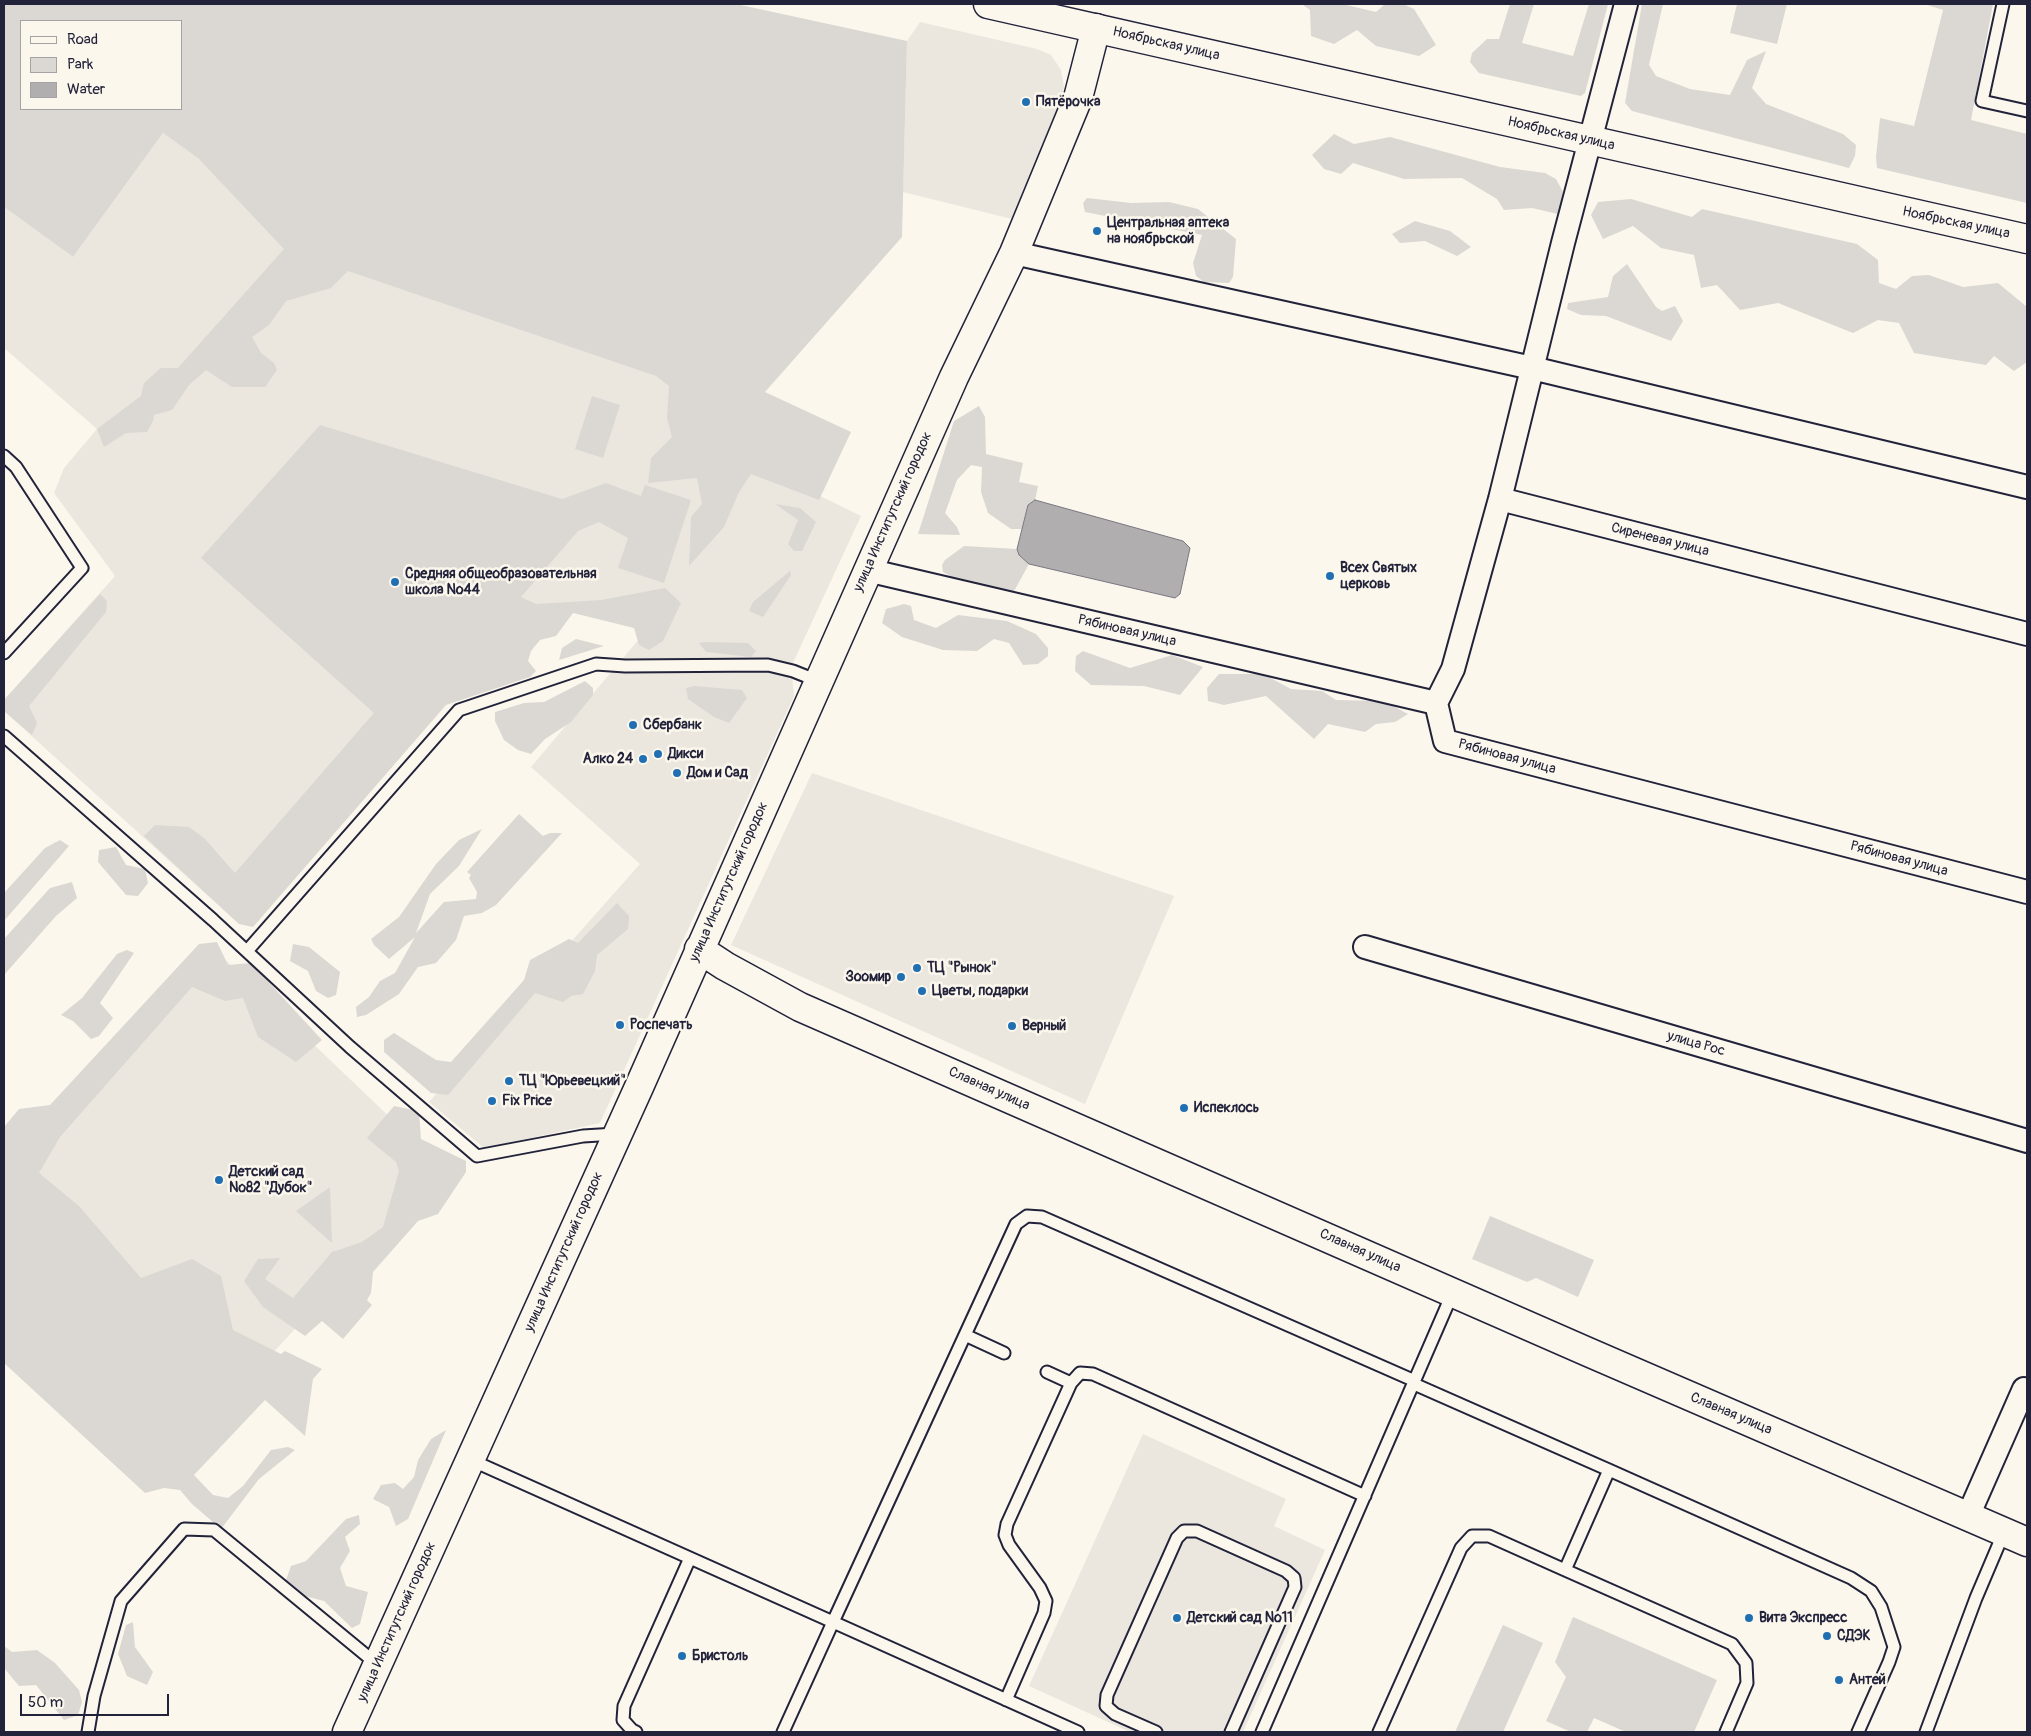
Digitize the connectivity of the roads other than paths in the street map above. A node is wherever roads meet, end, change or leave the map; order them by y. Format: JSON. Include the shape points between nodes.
{"nodes":[{"id":1,"x":988,"y":4,"type":"edge"},
{"id":2,"x":1626,"y":4,"type":"edge"},
{"id":3,"x":2002,"y":4,"type":"edge"},
{"id":4,"x":1034,"y":9,"type":"edge"},
{"id":5,"x":1096,"y":28,"type":"junction"},
{"id":6,"x":2027,"y":111,"type":"edge"},
{"id":7,"x":1591,"y":141,"type":"junction"},
{"id":8,"x":2027,"y":239,"type":"edge"},
{"id":9,"x":1014,"y":253,"type":"junction"},
{"id":10,"x":1532,"y":368,"type":"junction"},
{"id":11,"x":4,"y":456,"type":"edge"},
{"id":12,"x":2027,"y":487,"type":"edge"},
{"id":13,"x":1500,"y":499,"type":"junction"},
{"id":14,"x":867,"y":570,"type":"junction"},
{"id":15,"x":2027,"y":634,"type":"edge"},
{"id":16,"x":4,"y":653,"type":"edge"},
{"id":17,"x":818,"y":681,"type":"junction"},
{"id":18,"x":1436,"y":703,"type":"junction"},
{"id":19,"x":4,"y":736,"type":"edge"},
{"id":20,"x":2027,"y":892,"type":"edge"},
{"id":21,"x":1364,"y":947,"type":"dead end"},
{"id":22,"x":699,"y":949,"type":"junction"},
{"id":23,"x":247,"y":951,"type":"junction"},
{"id":24,"x":618,"y":1134,"type":"junction"},
{"id":25,"x":2027,"y":1142,"type":"edge"},
{"id":26,"x":1453,"y":1292,"type":"junction"},
{"id":27,"x":965,"y":1335,"type":"junction"},
{"id":28,"x":1004,"y":1352,"type":"dead end"},
{"id":29,"x":1047,"y":1372,"type":"dead end"},
{"id":30,"x":1071,"y":1382,"type":"junction"},
{"id":31,"x":1414,"y":1382,"type":"junction"},
{"id":32,"x":2027,"y":1390,"type":"edge"},
{"id":33,"x":470,"y":1460,"type":"junction"},
{"id":34,"x":1609,"y":1470,"type":"junction"},
{"id":35,"x":1365,"y":1496,"type":"junction"},
{"id":36,"x":1968,"y":1516,"type":"junction"},
{"id":37,"x":2016,"y":1537,"type":"edge"},
{"id":38,"x":690,"y":1558,"type":"junction"},
{"id":39,"x":1565,"y":1570,"type":"junction"},
{"id":40,"x":833,"y":1622,"type":"junction"},
{"id":41,"x":378,"y":1665,"type":"junction"},
{"id":42,"x":1006,"y":1700,"type":"junction"},
{"id":43,"x":88,"y":1732,"type":"edge"},
{"id":44,"x":347,"y":1732,"type":"edge"},
{"id":45,"x":636,"y":1732,"type":"edge"},
{"id":46,"x":783,"y":1732,"type":"edge"},
{"id":47,"x":1078,"y":1732,"type":"edge"},
{"id":48,"x":1156,"y":1732,"type":"edge"},
{"id":49,"x":1231,"y":1732,"type":"edge"},
{"id":50,"x":1262,"y":1732,"type":"edge"},
{"id":51,"x":1379,"y":1732,"type":"edge"},
{"id":52,"x":1726,"y":1732,"type":"edge"},
{"id":53,"x":1858,"y":1732,"type":"edge"},
{"id":54,"x":1926,"y":1732,"type":"edge"}],
"edges":[{"from":1,"to":4,"type":"main road","name":"Ноябрьская улица"},
{"from":2,"to":7,"type":"street"},
{"from":3,"to":6,"type":"lane","via":[[1982,101]]},
{"from":4,"to":5,"type":"main road","name":"Ноябрьская улица"},
{"from":5,"to":7,"type":"main road","name":"Ноябрьская улица"},
{"from":5,"to":9,"type":"main road","name":"улица Институтский городок","via":[[1078,98]]},
{"from":7,"to":8,"type":"main road","name":"Ноябрьская улица"},
{"from":7,"to":10,"type":"street"},
{"from":9,"to":10,"type":"street"},
{"from":9,"to":14,"type":"main road","name":"улица Институтский городок"},
{"from":10,"to":12,"type":"street"},
{"from":10,"to":13,"type":"street"},
{"from":11,"to":16,"type":"lane","via":[[16,467],[82,568]]},
{"from":13,"to":15,"type":"street","name":"Сиреневая улица"},
{"from":13,"to":18,"type":"street","via":[[1452,669]]},
{"from":14,"to":17,"type":"main road","name":"улица Институтский городок"},
{"from":14,"to":18,"type":"street","name":"Рябиновая улица"},
{"from":17,"to":22,"type":"main road","name":"улица Институтский городок"},
{"from":17,"to":23,"type":"lane","via":[[768,665],[596,664],[459,710]]},
{"from":18,"to":20,"type":"street","name":"Рябиновая улица","via":[[1445,741]]},
{"from":19,"to":23,"type":"lane"},
{"from":21,"to":25,"type":"street","name":"улица Рос"},
{"from":22,"to":24,"type":"main road","name":"улица Институтский городок"},
{"from":22,"to":26,"type":"main road","name":"Славная улица","via":[[800,1007]]},
{"from":23,"to":24,"type":"lane","via":[[350,1047],[477,1156],[583,1136]]},
{"from":24,"to":33,"type":"main road","name":"улица Институтский городок"},
{"from":26,"to":31,"type":"lane"},
{"from":26,"to":36,"type":"main road","name":"Славная улица"},
{"from":27,"to":28,"type":"lane"},
{"from":27,"to":31,"type":"lane","via":[[1016,1224],[1027,1216],[1042,1217]]},
{"from":27,"to":40,"type":"lane"},
{"from":29,"to":30,"type":"lane"},
{"from":30,"to":35,"type":"lane","via":[[1080,1373],[1094,1374]]},
{"from":30,"to":42,"type":"lane","via":[[1007,1524],[1005,1535],[1009,1545],[1046,1601],[1044,1613]]},
{"from":31,"to":34,"type":"lane"},
{"from":31,"to":35,"type":"lane"},
{"from":32,"to":36,"type":"street","via":[[2024,1389]]},
{"from":33,"to":38,"type":"lane"},
{"from":33,"to":41,"type":"main road","name":"улица Институтский городок"},
{"from":34,"to":39,"type":"lane"},
{"from":34,"to":53,"type":"lane","via":[[1851,1578],[1871,1591],[1881,1608],[1894,1648]]},
{"from":35,"to":50,"type":"lane"},
{"from":36,"to":37,"type":"main road","name":"Славная улица"},
{"from":37,"to":54,"type":"lane","via":[[1976,1598]]},
{"from":38,"to":40,"type":"lane"},
{"from":38,"to":45,"type":"lane","via":[[624,1706],[623,1720]]},
{"from":39,"to":51,"type":"lane","via":[[1488,1536],[1472,1536],[1461,1548]]},
{"from":39,"to":52,"type":"lane","via":[[1732,1644],[1746,1663],[1747,1683]]},
{"from":40,"to":42,"type":"lane"},
{"from":40,"to":46,"type":"lane"},
{"from":41,"to":43,"type":"lane","via":[[214,1530],[184,1529],[121,1601],[94,1696]]},
{"from":41,"to":44,"type":"main road","name":"улица Институтский городок"},
{"from":42,"to":47,"type":"lane"},
{"from":48,"to":49,"type":"lane","via":[[1115,1714],[1106,1706],[1107,1695],[1177,1538],[1184,1531],[1197,1531],[1286,1571],[1294,1578],[1295,1587]]}]}
